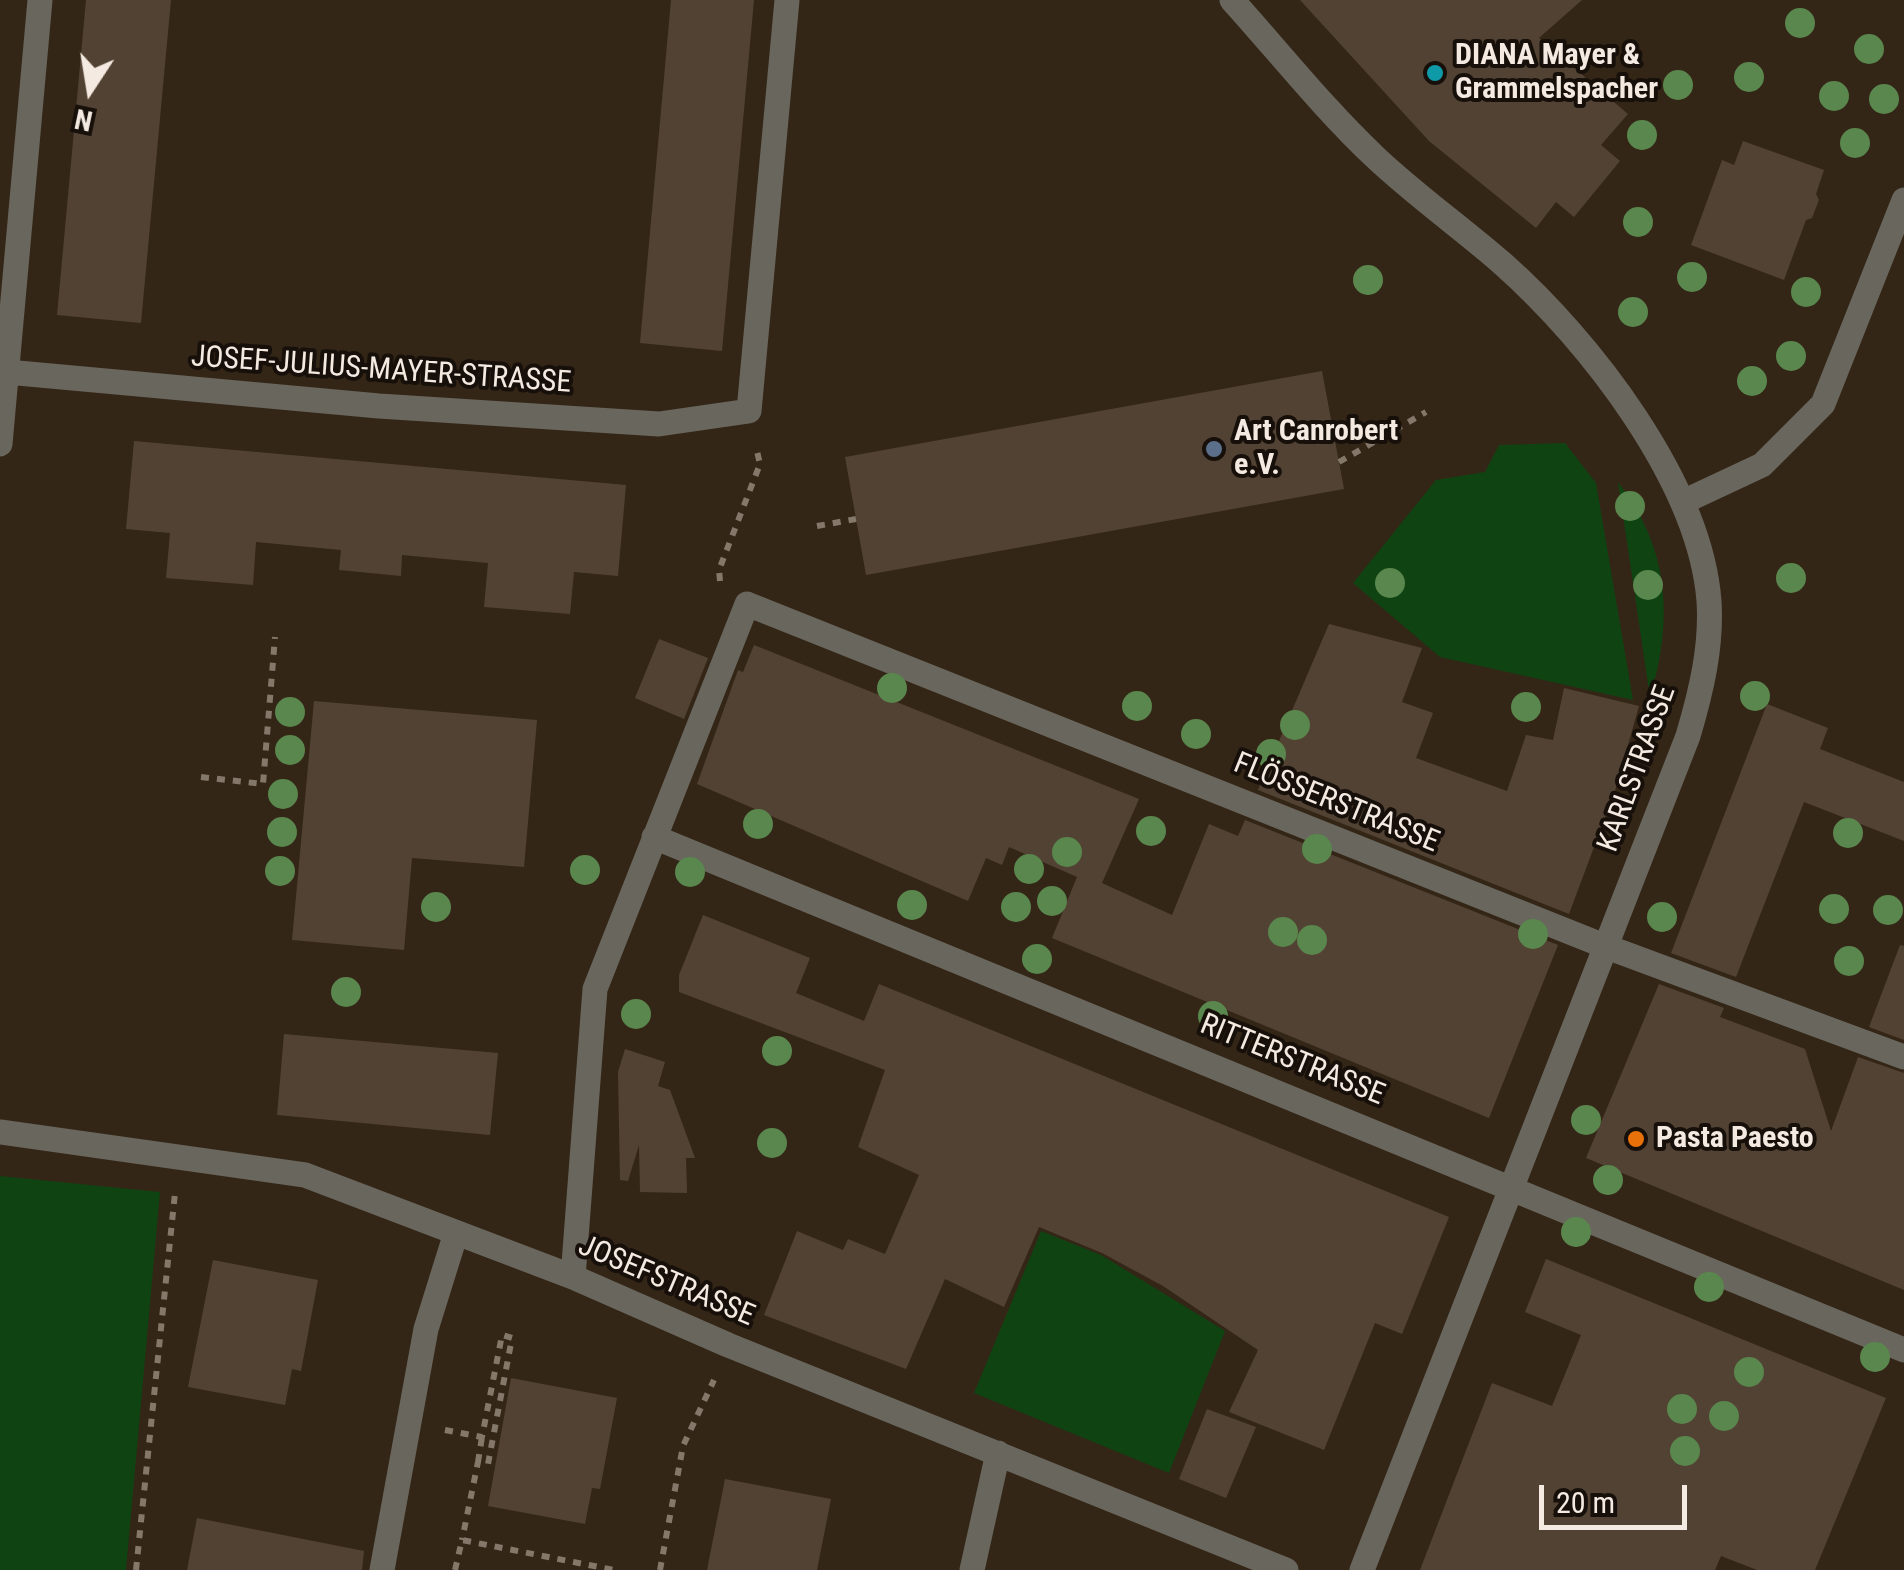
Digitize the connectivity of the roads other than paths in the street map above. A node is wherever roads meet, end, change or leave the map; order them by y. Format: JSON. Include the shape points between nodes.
{"nodes":[{"id":1,"x":40,"y":0,"type":"edge"},
{"id":2,"x":787,"y":0,"type":"edge"},
{"id":3,"x":1232,"y":0,"type":"edge"},
{"id":4,"x":1904,"y":200,"type":"edge"},
{"id":5,"x":7,"y":372,"type":"junction"},
{"id":6,"x":0,"y":444,"type":"edge"},
{"id":7,"x":1683,"y":502,"type":"junction"},
{"id":8,"x":654,"y":837,"type":"junction"},
{"id":9,"x":1606,"y":947,"type":"junction"},
{"id":10,"x":1904,"y":1057,"type":"edge"},
{"id":11,"x":0,"y":1132,"type":"edge"},
{"id":12,"x":1512,"y":1186,"type":"junction"},
{"id":13,"x":456,"y":1233,"type":"junction"},
{"id":14,"x":573,"y":1277,"type":"junction"},
{"id":15,"x":1904,"y":1350,"type":"edge"},
{"id":16,"x":998,"y":1454,"type":"junction"},
{"id":17,"x":382,"y":1570,"type":"edge"},
{"id":18,"x":972,"y":1570,"type":"edge"},
{"id":19,"x":1286,"y":1570,"type":"edge"},
{"id":20,"x":1362,"y":1570,"type":"edge"}],
"edges":[{"from":1,"to":5,"type":"street"},
{"from":2,"to":5,"type":"street","name":"JOSEF-JULIUS-MAYER-STRASSE","via":[[749,411],[659,424]]},
{"from":3,"to":7,"type":"street","name":"KARLSTRASSE","via":[[1374,157],[1554,314],[1643,434]]},
{"from":4,"to":7,"type":"street","via":[[1823,404],[1762,465]]},
{"from":5,"to":6,"type":"street"},
{"from":7,"to":9,"type":"street","name":"KARLSTRASSE","via":[[1709,600],[1702,690]]},
{"from":8,"to":9,"type":"street","name":"FLÖSSERSTRASSE","via":[[747,604]]},
{"from":8,"to":12,"type":"street","name":"RITTERSTRASSE"},
{"from":8,"to":14,"type":"street","via":[[594,989]]},
{"from":9,"to":10,"type":"street","name":"FLÖSSERSTRASSE"},
{"from":9,"to":12,"type":"street","name":"KARLSTRASSE"},
{"from":11,"to":13,"type":"street","name":"JOSEFSTRASSE","via":[[305,1176]]},
{"from":12,"to":15,"type":"street","name":"RITTERSTRASSE"},
{"from":12,"to":20,"type":"street","name":"KARLSTRASSE"},
{"from":13,"to":14,"type":"street","name":"JOSEFSTRASSE"},
{"from":13,"to":17,"type":"street","via":[[426,1329]]},
{"from":14,"to":16,"type":"street","name":"JOSEFSTRASSE"},
{"from":16,"to":18,"type":"street"},
{"from":16,"to":19,"type":"street","name":"JOSEFSTRASSE"}]}
